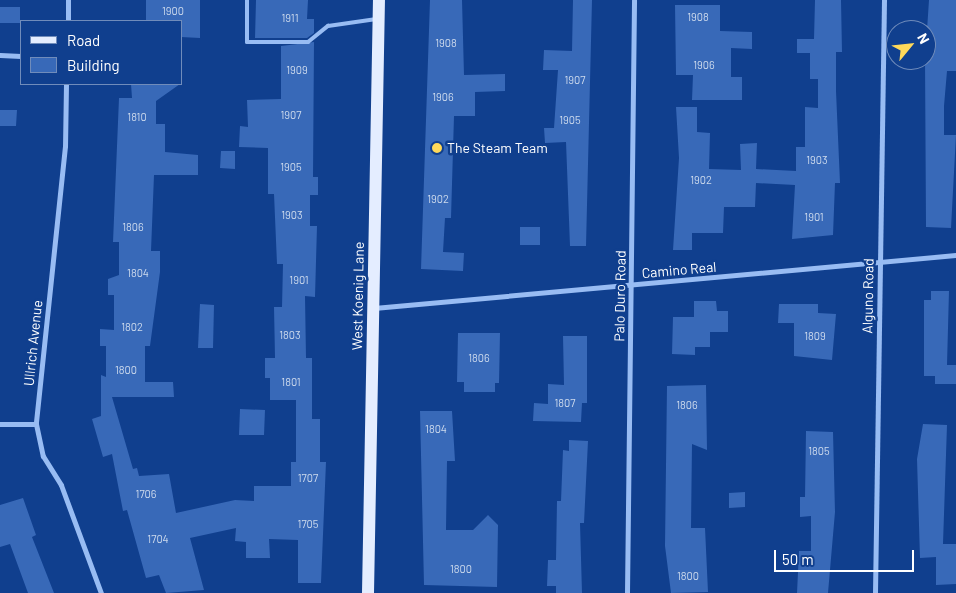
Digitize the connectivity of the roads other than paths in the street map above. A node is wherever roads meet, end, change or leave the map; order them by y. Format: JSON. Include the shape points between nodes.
{"nodes":[{"id":1,"x":68,"y":0,"type":"edge"},
{"id":2,"x":247,"y":0,"type":"edge"},
{"id":3,"x":379,"y":0,"type":"edge"},
{"id":4,"x":634,"y":0,"type":"edge"},
{"id":5,"x":884,"y":0,"type":"edge"},
{"id":6,"x":378,"y":19,"type":"junction"},
{"id":7,"x":68,"y":20,"type":"edge"},
{"id":8,"x":0,"y":55,"type":"edge"},
{"id":9,"x":20,"y":56,"type":"edge"},
{"id":10,"x":66,"y":85,"type":"edge"},
{"id":11,"x":956,"y":255,"type":"edge"},
{"id":12,"x":880,"y":262,"type":"junction"},
{"id":13,"x":632,"y":285,"type":"junction"},
{"id":14,"x":373,"y":308,"type":"junction"},
{"id":15,"x":0,"y":424,"type":"edge"},
{"id":16,"x":36,"y":424,"type":"junction"},
{"id":17,"x":101,"y":593,"type":"edge"},
{"id":18,"x":368,"y":593,"type":"edge"},
{"id":19,"x":627,"y":593,"type":"edge"},
{"id":20,"x":875,"y":593,"type":"edge"}],
"edges":[{"from":1,"to":7,"type":"street"},
{"from":2,"to":6,"type":"lane","via":[[246,42],[308,42],[328,26]]},
{"from":3,"to":6,"type":"main road","name":"West Koenig Lane"},
{"from":4,"to":13,"type":"street","name":"Palo Duro Road"},
{"from":5,"to":12,"type":"street","name":"Alguno Road"},
{"from":6,"to":14,"type":"main road","name":"West Koenig Lane"},
{"from":8,"to":9,"type":"street"},
{"from":10,"to":16,"type":"street","name":"Ullrich Avenue","via":[[65,146]]},
{"from":11,"to":12,"type":"street","name":"Camino Real"},
{"from":12,"to":13,"type":"street","name":"Camino Real"},
{"from":12,"to":20,"type":"street","name":"Alguno Road"},
{"from":13,"to":14,"type":"street","name":"Camino Real"},
{"from":13,"to":19,"type":"street","name":"Palo Duro Road"},
{"from":14,"to":18,"type":"main road","name":"West Koenig Lane"},
{"from":15,"to":16,"type":"street"},
{"from":16,"to":17,"type":"street","name":"Ullrich Avenue","via":[[43,456],[61,485]]}]}
